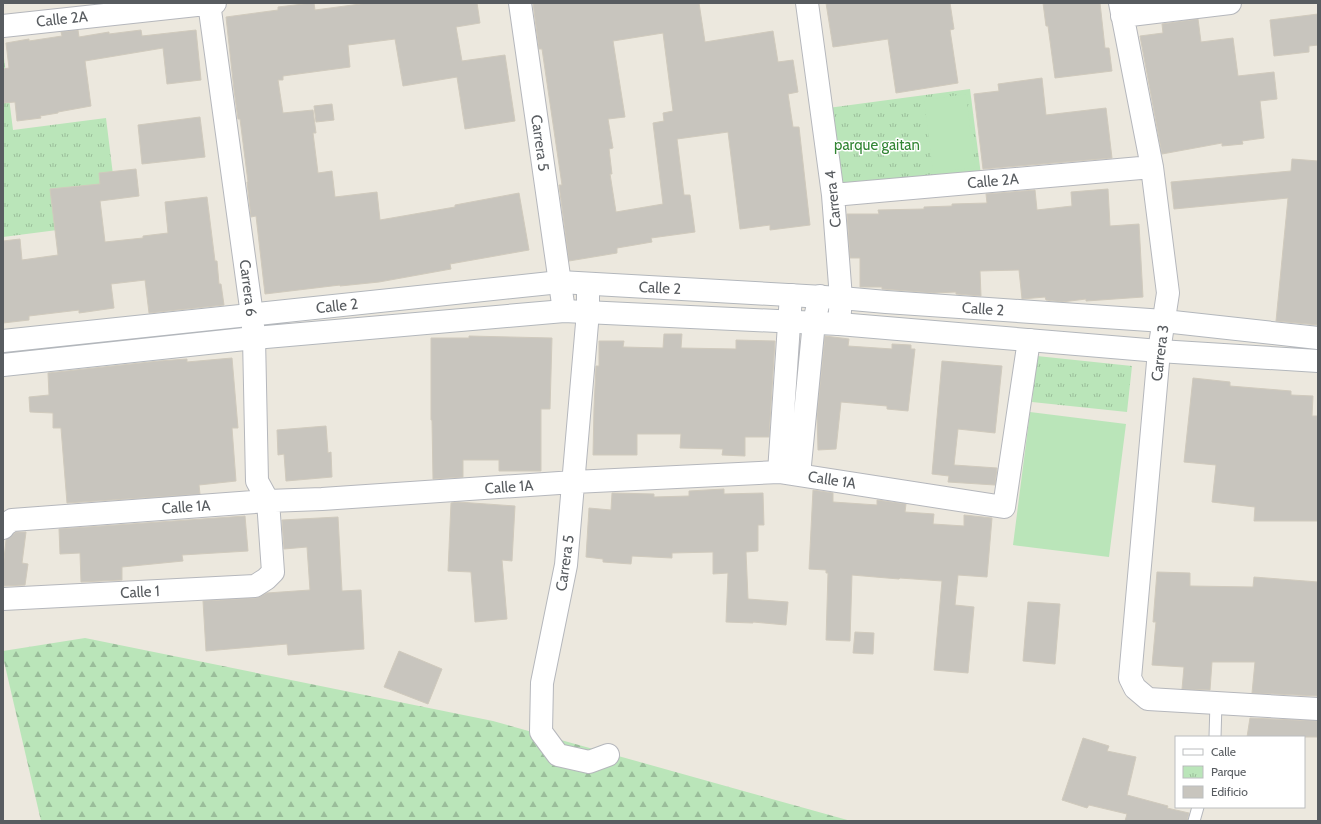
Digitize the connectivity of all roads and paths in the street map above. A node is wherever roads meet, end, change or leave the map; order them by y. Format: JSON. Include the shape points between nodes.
{"nodes":[{"id":1,"x":211,"y":3,"type":"edge"},
{"id":2,"x":520,"y":3,"type":"edge"},
{"id":3,"x":807,"y":3,"type":"edge"},
{"id":4,"x":1230,"y":3,"type":"edge"},
{"id":5,"x":1121,"y":10,"type":"edge"},
{"id":6,"x":3,"y":26,"type":"edge"},
{"id":7,"x":1152,"y":167,"type":"junction"},
{"id":8,"x":834,"y":195,"type":"junction"},
{"id":9,"x":560,"y":282,"type":"junction"},
{"id":10,"x":588,"y":284,"type":"junction"},
{"id":11,"x":791,"y":295,"type":"junction"},
{"id":12,"x":820,"y":296,"type":"junction"},
{"id":13,"x":842,"y":298,"type":"junction"},
{"id":14,"x":564,"y":311,"type":"junction"},
{"id":15,"x":588,"y":312,"type":"junction"},
{"id":16,"x":252,"y":315,"type":"junction"},
{"id":17,"x":790,"y":321,"type":"junction"},
{"id":18,"x":1164,"y":321,"type":"junction"},
{"id":19,"x":814,"y":322,"type":"junction"},
{"id":20,"x":839,"y":324,"type":"junction"},
{"id":21,"x":254,"y":338,"type":"junction"},
{"id":22,"x":1318,"y":338,"type":"edge"},
{"id":23,"x":1030,"y":340,"type":"junction"},
{"id":24,"x":3,"y":341,"type":"edge"},
{"id":25,"x":1159,"y":351,"type":"junction"},
{"id":26,"x":1318,"y":361,"type":"edge"},
{"id":27,"x":3,"y":365,"type":"edge"},
{"id":28,"x":789,"y":473,"type":"junction"},
{"id":29,"x":574,"y":482,"type":"junction"},
{"id":30,"x":268,"y":501,"type":"junction"},
{"id":31,"x":8,"y":524,"type":"edge"},
{"id":32,"x":273,"y":572,"type":"joint"},
{"id":33,"x":3,"y":599,"type":"edge"},
{"id":34,"x":1216,"y":703,"type":"junction"},
{"id":35,"x":1318,"y":709,"type":"edge"},
{"id":36,"x":1215,"y":736,"type":"edge"},
{"id":37,"x":608,"y":755,"type":"dead end"},
{"id":38,"x":1198,"y":808,"type":"edge"},
{"id":39,"x":1194,"y":821,"type":"edge"}],
"edges":[{"from":1,"to":6,"type":"street","name":"Calle 2A"},
{"from":1,"to":16,"type":"street","name":"Carrera 6"},
{"from":2,"to":9,"type":"street","name":"Carrera 5"},
{"from":3,"to":8,"type":"street","name":"Carrera 4"},
{"from":4,"to":5,"type":"street"},
{"from":5,"to":7,"type":"street","name":"Carrera 3"},
{"from":7,"to":8,"type":"street","name":"Calle 2A"},
{"from":7,"to":18,"type":"street","name":"Carrera 3","via":[[1168,293]]},
{"from":8,"to":13,"type":"street","name":"Carrera 4"},
{"from":9,"to":10,"type":"street","name":"Calle 2"},
{"from":9,"to":14,"type":"street","name":"Carrera 5"},
{"from":9,"to":16,"type":"street","name":"Calle 2"},
{"from":10,"to":11,"type":"street","name":"Calle 2"},
{"from":10,"to":15,"type":"street","name":"Carrera 5"},
{"from":11,"to":12,"type":"street","name":"Calle 2"},
{"from":11,"to":17,"type":"street"},
{"from":12,"to":13,"type":"street","name":"Calle 2"},
{"from":12,"to":19,"type":"street"},
{"from":13,"to":18,"type":"street","name":"Calle 2"},
{"from":13,"to":20,"type":"street","name":"Carrera 4"},
{"from":14,"to":15,"type":"street","name":"Calle 2"},
{"from":14,"to":21,"type":"street","name":"Calle 2"},
{"from":15,"to":17,"type":"street","name":"Calle 2"},
{"from":15,"to":29,"type":"street","name":"Carrera 5"},
{"from":16,"to":21,"type":"street","name":"Carrera 6"},
{"from":16,"to":24,"type":"street","name":"Calle 2"},
{"from":17,"to":19,"type":"street","name":"Calle 2"},
{"from":17,"to":28,"type":"street"},
{"from":18,"to":22,"type":"street","name":"Calle 2"},
{"from":18,"to":25,"type":"street","name":"Carrera 3"},
{"from":19,"to":20,"type":"street","name":"Calle 2"},
{"from":19,"to":28,"type":"street"},
{"from":20,"to":23,"type":"street","name":"Calle 2"},
{"from":21,"to":27,"type":"street","name":"Calle 2"},
{"from":21,"to":30,"type":"street","name":"Carrera 6","via":[[257,481]]},
{"from":23,"to":25,"type":"street","name":"Calle 2"},
{"from":23,"to":28,"type":"street","name":"Calle 1A","via":[[1004,507]]},
{"from":25,"to":26,"type":"street","name":"Calle 2"},
{"from":25,"to":34,"type":"street","name":"Carrera 3","via":[[1130,678],[1135,688],[1148,699]]},
{"from":28,"to":29,"type":"street","name":"Calle 1A"},
{"from":29,"to":30,"type":"street","name":"Calle 1A"},
{"from":29,"to":37,"type":"street","name":"Carrera 5","via":[[566,565],[542,683],[541,732],[558,755],[589,762]]},
{"from":30,"to":31,"type":"street","name":"Calle 1A"},
{"from":30,"to":32,"type":"street","name":"Carrera 6"},
{"from":32,"to":33,"type":"street","name":"Calle 1","via":[[266,580],[255,586]]},
{"from":34,"to":35,"type":"street"},
{"from":34,"to":36,"type":"lane"},
{"from":38,"to":39,"type":"lane"}]}
